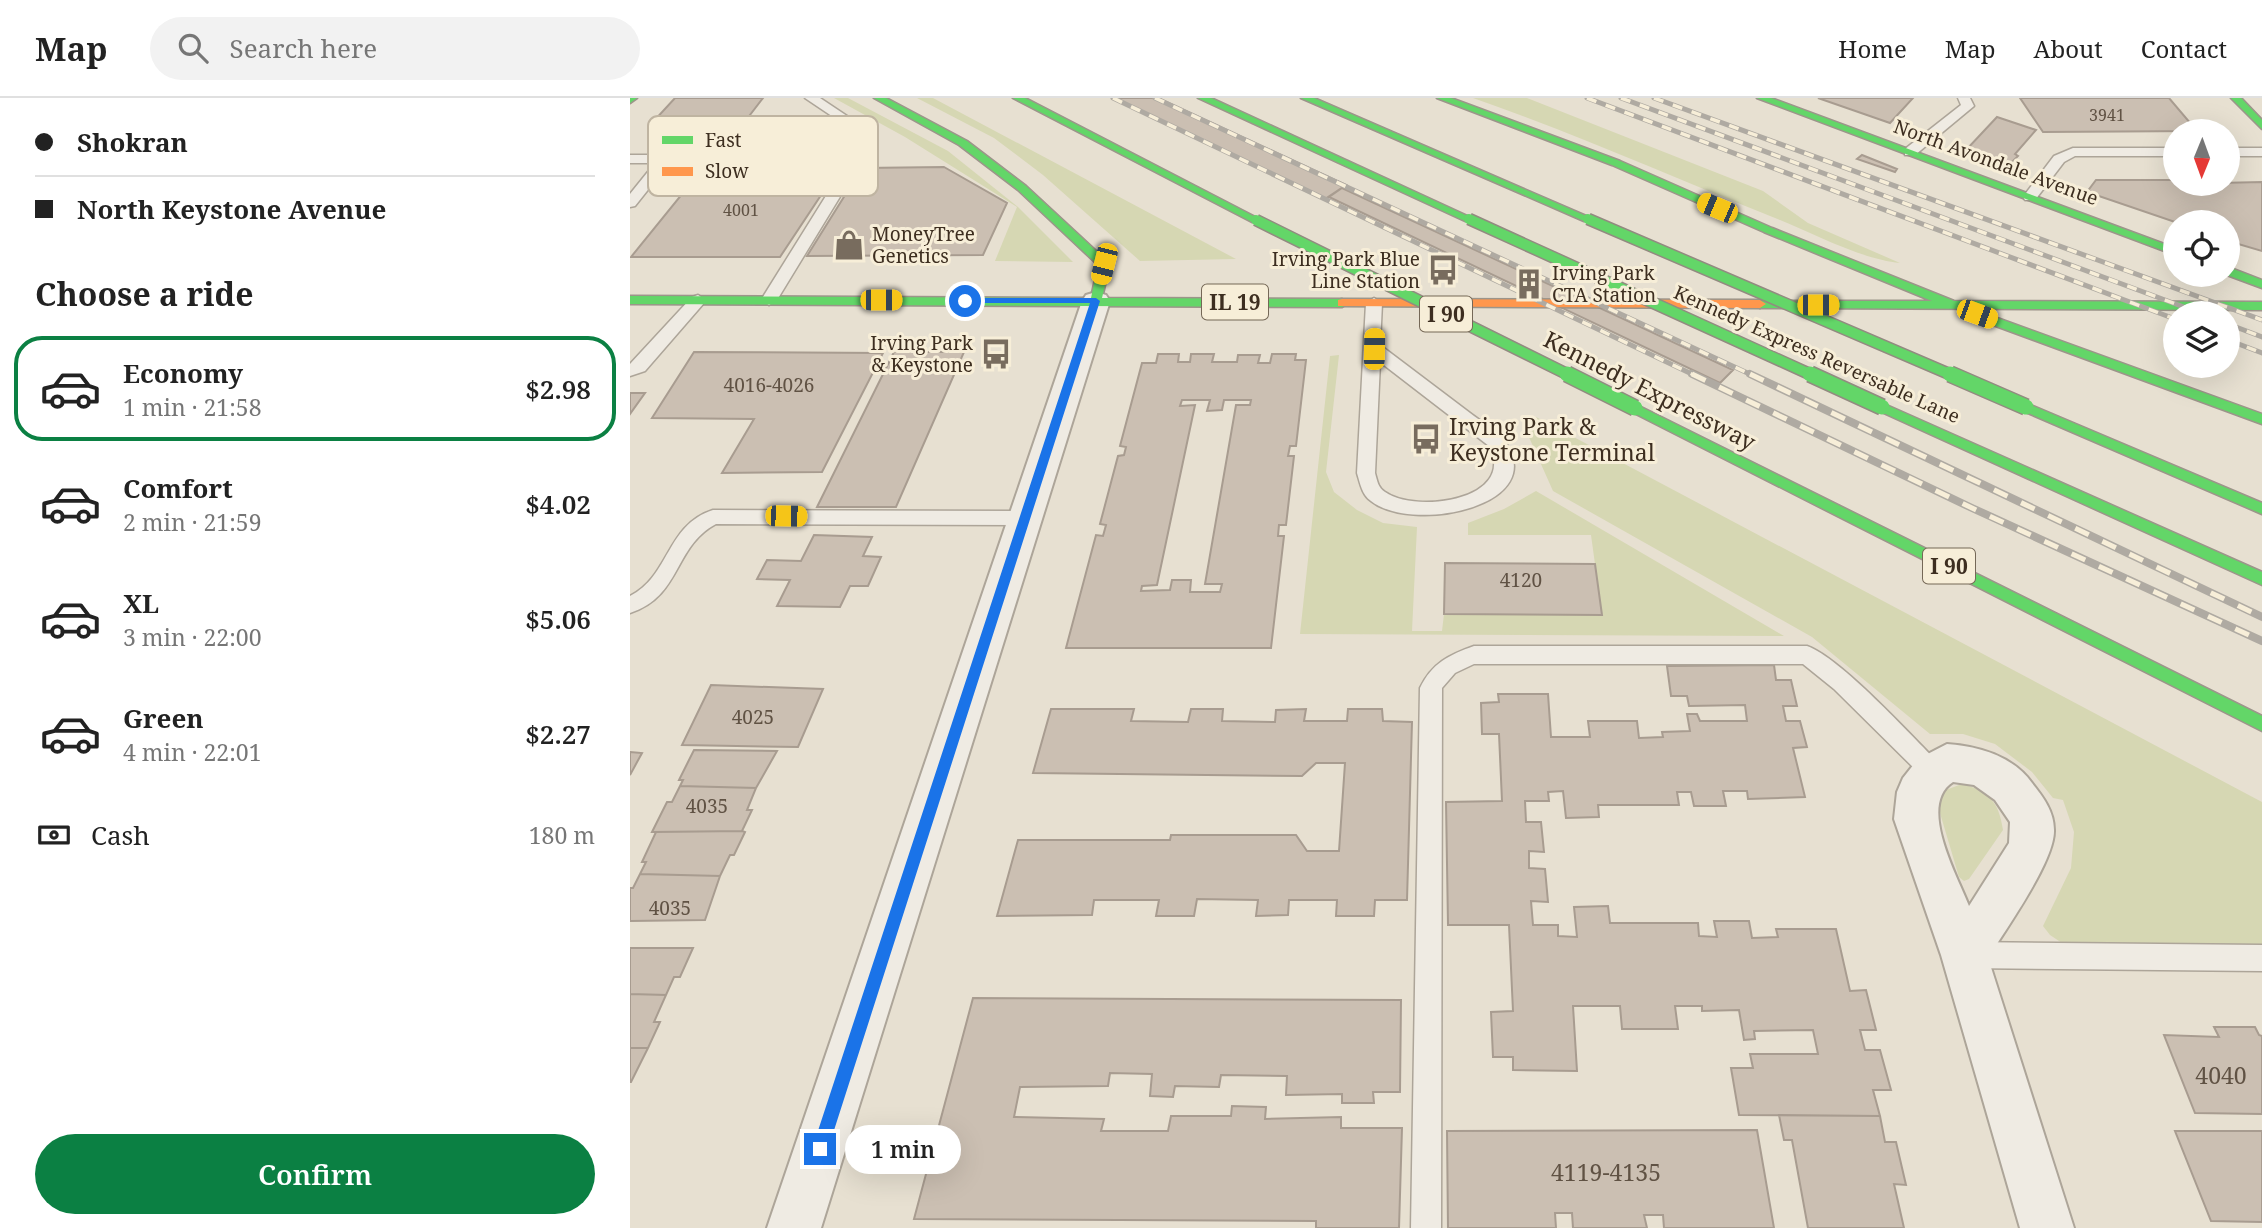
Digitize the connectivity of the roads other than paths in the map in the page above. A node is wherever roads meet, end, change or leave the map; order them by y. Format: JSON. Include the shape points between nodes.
{"nodes":[{"id":1,"x":811,"y":98,"type":"edge"},
{"id":2,"x":879,"y":98,"type":"edge"},
{"id":3,"x":1018,"y":98,"type":"edge"},
{"id":4,"x":1203,"y":98,"type":"edge"},
{"id":5,"x":1306,"y":98,"type":"edge"},
{"id":6,"x":1442,"y":98,"type":"edge"},
{"id":7,"x":1762,"y":98,"type":"edge"},
{"id":8,"x":1964,"y":98,"type":"edge"},
{"id":9,"x":2235,"y":98,"type":"edge"},
{"id":10,"x":839,"y":116,"type":"edge"},
{"id":11,"x":2262,"y":127,"type":"edge"},
{"id":12,"x":1910,"y":152,"type":"junction"},
{"id":13,"x":2163,"y":152,"type":"edge"},
{"id":14,"x":2240,"y":152,"type":"edge"},
{"id":15,"x":2262,"y":152,"type":"edge"},
{"id":16,"x":630,"y":159,"type":"edge"},
{"id":17,"x":648,"y":159,"type":"edge"},
{"id":18,"x":648,"y":180,"type":"edge"},
{"id":19,"x":833,"y":196,"type":"edge"},
{"id":20,"x":2030,"y":197,"type":"junction"},
{"id":21,"x":630,"y":203,"type":"edge"},
{"id":22,"x":2163,"y":247,"type":"edge"},
{"id":23,"x":2240,"y":276,"type":"edge"},
{"id":24,"x":2262,"y":284,"type":"edge"},
{"id":25,"x":630,"y":300,"type":"edge"},
{"id":26,"x":698,"y":300,"type":"junction"},
{"id":27,"x":769,"y":300,"type":"junction"},
{"id":28,"x":1096,"y":301,"type":"junction"},
{"id":29,"x":1374,"y":303,"type":"junction"},
{"id":30,"x":1952,"y":306,"type":"junction"},
{"id":31,"x":2262,"y":306,"type":"edge"},
{"id":32,"x":1374,"y":349,"type":"junction"},
{"id":33,"x":630,"y":370,"type":"edge"},
{"id":34,"x":2262,"y":419,"type":"edge"},
{"id":35,"x":2262,"y":509,"type":"edge"},
{"id":36,"x":1025,"y":518,"type":"junction"},
{"id":37,"x":2262,"y":579,"type":"edge"},
{"id":38,"x":630,"y":606,"type":"edge"},
{"id":39,"x":2262,"y":724,"type":"edge"},
{"id":40,"x":1933,"y":772,"type":"junction"},
{"id":41,"x":1964,"y":955,"type":"junction"},
{"id":42,"x":2262,"y":958,"type":"edge"},
{"id":43,"x":794,"y":1228,"type":"edge"},
{"id":44,"x":1426,"y":1228,"type":"edge"},
{"id":45,"x":2047,"y":1228,"type":"edge"}],
"edges":[{"from":1,"to":10,"type":"lane"},
{"from":2,"to":28,"type":"main road","via":[[963,143],[1022,188],[1086,247],[1104,264]]},
{"from":3,"to":39,"type":"main road","name":"Kennedy Expressway","number":"I 90","bridge":true},
{"from":4,"to":37,"type":"main road","name":"Kennedy Express Reversable Lane","bridge":true},
{"from":5,"to":35,"type":"main road","bridge":true},
{"from":6,"to":30,"type":"main road","via":[[1616,163]]},
{"from":7,"to":12,"type":"main road","name":"North Avondale Avenue"},
{"from":8,"to":12,"type":"lane","via":[[1968,106]]},
{"from":9,"to":11,"type":"main road"},
{"from":12,"to":20,"type":"main road","name":"North Avondale Avenue"},
{"from":13,"to":20,"type":"lane","via":[[2073,152],[2059,159]]},
{"from":14,"to":15,"type":"lane"},
{"from":16,"to":17,"type":"lane"},
{"from":18,"to":21,"type":"lane"},
{"from":19,"to":27,"type":"lane"},
{"from":20,"to":22,"type":"main road","name":"North Avondale Avenue"},
{"from":23,"to":24,"type":"main road"},
{"from":25,"to":26,"type":"main road","number":"IL 19"},
{"from":26,"to":27,"type":"main road","number":"IL 19"},
{"from":26,"to":33,"type":"lane","via":[[639,367]]},
{"from":27,"to":28,"type":"main road","number":"IL 19"},
{"from":28,"to":29,"type":"main road","number":"IL 19"},
{"from":28,"to":36,"type":"street"},
{"from":29,"to":30,"type":"main road","number":"IL 19"},
{"from":29,"to":32,"type":"lane"},
{"from":30,"to":31,"type":"main road","number":"IL 19"},
{"from":30,"to":34,"type":"main road"},
{"from":32,"to":32,"type":"lane","via":[[1496,442],[1505,458],[1505,470],[1489,494],[1443,507],[1404,508],[1379,499],[1370,488],[1366,473]]},
{"from":36,"to":38,"type":"lane","via":[[713,517],[688,532],[653,592]]},
{"from":36,"to":43,"type":"street"},
{"from":40,"to":41,"type":"street","via":[[1918,792],[1915,819]]},
{"from":40,"to":41,"type":"street","via":[[1947,763],[1986,770],[2010,786],[2022,801],[2034,833],[2028,852]]},
{"from":40,"to":44,"type":"lane","via":[[1807,655],[1474,655],[1438,673],[1431,688]]},
{"from":41,"to":42,"type":"lane"},
{"from":41,"to":45,"type":"street"}]}
